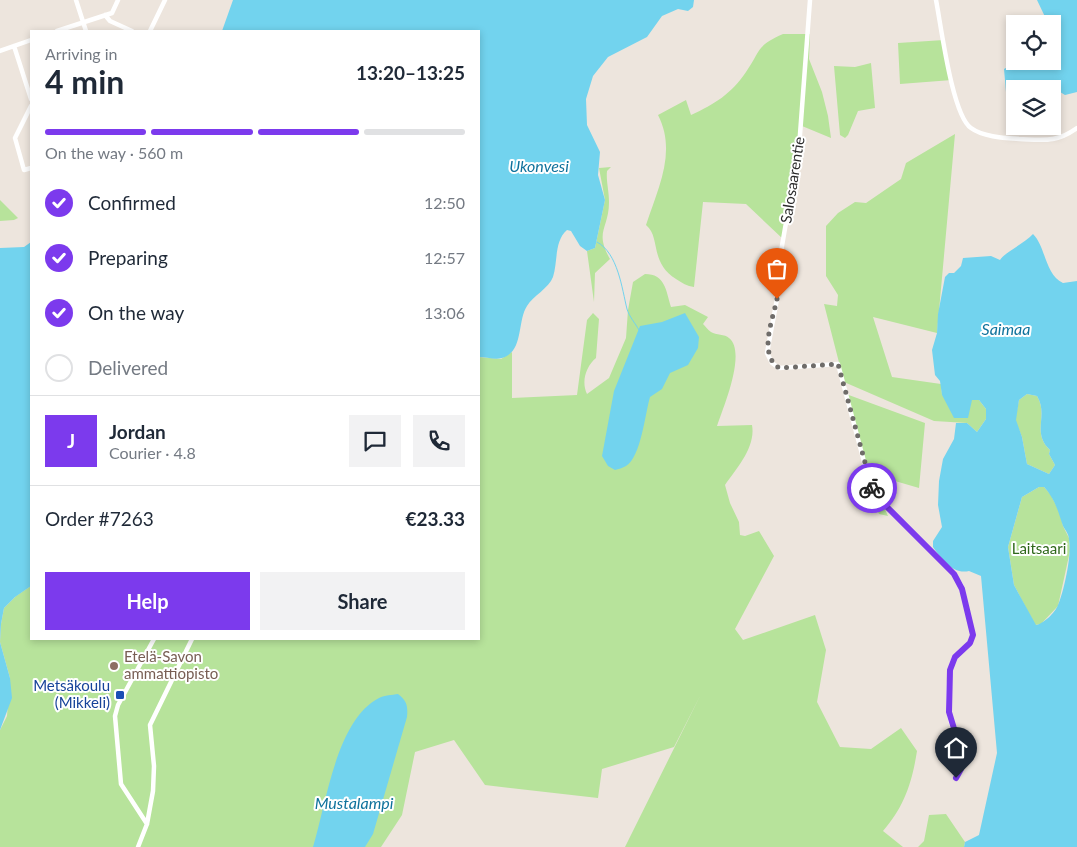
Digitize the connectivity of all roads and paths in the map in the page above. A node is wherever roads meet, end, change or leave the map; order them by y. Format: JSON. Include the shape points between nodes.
{"nodes":[{"id":1,"x":76,"y":0,"type":"edge"},
{"id":2,"x":118,"y":0,"type":"edge"},
{"id":3,"x":165,"y":0,"type":"edge"},
{"id":4,"x":810,"y":0,"type":"edge"},
{"id":5,"x":936,"y":0,"type":"edge"},
{"id":6,"x":105,"y":15,"type":"junction"},
{"id":7,"x":83,"y":22,"type":"junction"},
{"id":8,"x":60,"y":30,"type":"edge"},
{"id":9,"x":86,"y":30,"type":"edge"},
{"id":10,"x":130,"y":30,"type":"edge"},
{"id":11,"x":150,"y":30,"type":"edge"},
{"id":12,"x":30,"y":40,"type":"edge"},
{"id":13,"x":14,"y":46,"type":"junction"},
{"id":14,"x":0,"y":51,"type":"edge"},
{"id":15,"x":30,"y":96,"type":"edge"},
{"id":16,"x":30,"y":108,"type":"edge"},
{"id":17,"x":1077,"y":128,"type":"edge"},
{"id":18,"x":30,"y":168,"type":"edge"},
{"id":19,"x":153,"y":640,"type":"edge"},
{"id":20,"x":192,"y":640,"type":"edge"},
{"id":21,"x":956,"y":778,"type":"dead end"},
{"id":22,"x":147,"y":824,"type":"junction"},
{"id":23,"x":138,"y":847,"type":"edge"}],
"edges":[{"from":1,"to":7,"type":"street"},
{"from":2,"to":6,"type":"street","via":[[112,13]]},
{"from":3,"to":11,"type":"street"},
{"from":4,"to":21,"type":"street","name":"Salosaarentie","via":[[800,148],[775,286],[777,299],[767,354],[779,368],[838,364],[872,488],[961,585],[973,635],[970,643],[955,657],[950,670],[949,712],[962,755],[961,769]]},
{"from":5,"to":17,"type":"street","via":[[954,93],[962,117],[970,128],[983,134],[1010,138],[1056,140]]},
{"from":6,"to":7,"type":"street"},
{"from":6,"to":10,"type":"street","via":[[110,21]]},
{"from":7,"to":8,"type":"street"},
{"from":7,"to":9,"type":"street"},
{"from":12,"to":13,"type":"street"},
{"from":13,"to":14,"type":"street"},
{"from":13,"to":15,"type":"street"},
{"from":16,"to":18,"type":"street","via":[[15,138],[24,170]]},
{"from":19,"to":22,"type":"street","via":[[115,716],[121,784]]},
{"from":20,"to":22,"type":"street","via":[[150,725],[154,782]]},
{"from":22,"to":23,"type":"street"}]}
